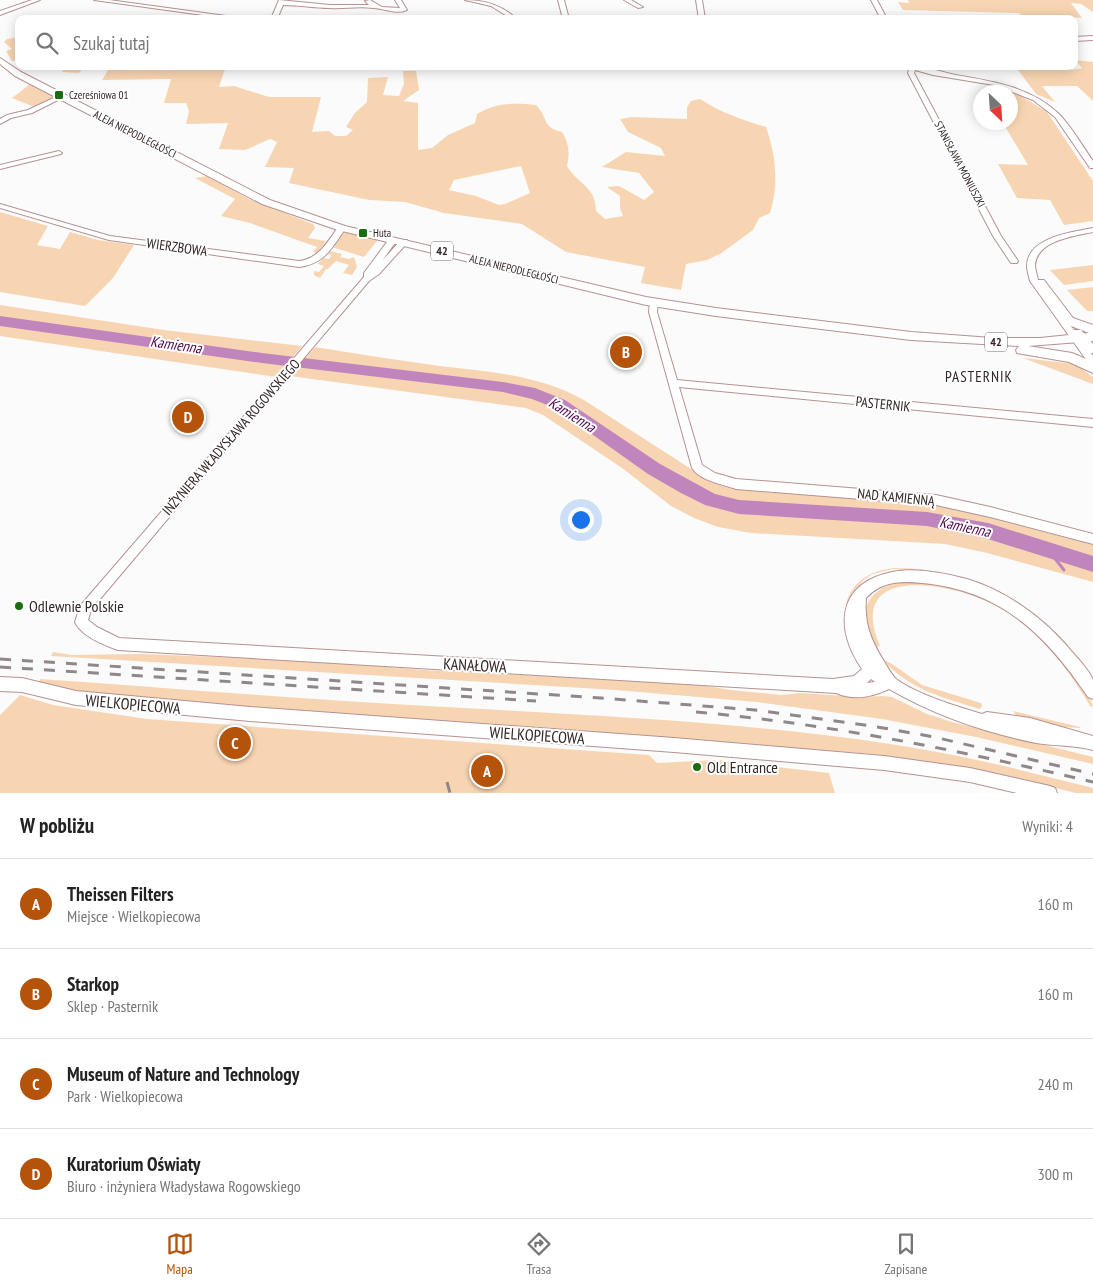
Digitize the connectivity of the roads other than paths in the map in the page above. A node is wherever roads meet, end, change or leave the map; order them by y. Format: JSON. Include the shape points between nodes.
{"nodes":[{"id":1,"x":37,"y":0,"type":"edge"},
{"id":2,"x":97,"y":0,"type":"edge"},
{"id":3,"x":367,"y":0,"type":"edge"},
{"id":4,"x":398,"y":0,"type":"edge"},
{"id":5,"x":468,"y":0,"type":"edge"},
{"id":6,"x":561,"y":0,"type":"edge"},
{"id":7,"x":627,"y":0,"type":"edge"},
{"id":8,"x":699,"y":0,"type":"edge"},
{"id":9,"x":874,"y":0,"type":"edge"},
{"id":10,"x":281,"y":2,"type":"edge"},
{"id":11,"x":373,"y":6,"type":"junction"},
{"id":12,"x":640,"y":7,"type":"dead end"},
{"id":13,"x":0,"y":14,"type":"edge"},
{"id":14,"x":215,"y":15,"type":"edge"},
{"id":15,"x":276,"y":15,"type":"edge"},
{"id":16,"x":509,"y":15,"type":"dead end"},
{"id":17,"x":565,"y":15,"type":"edge"},
{"id":18,"x":701,"y":15,"type":"edge"},
{"id":19,"x":882,"y":15,"type":"edge"},
{"id":20,"x":1093,"y":38,"type":"edge"},
{"id":21,"x":1078,"y":39,"type":"edge"},
{"id":22,"x":0,"y":60,"type":"edge"},
{"id":23,"x":912,"y":70,"type":"edge"},
{"id":24,"x":924,"y":70,"type":"edge"},
{"id":25,"x":62,"y":96,"type":"junction"},
{"id":26,"x":0,"y":122,"type":"edge"},
{"id":27,"x":59,"y":153,"type":"dead end"},
{"id":28,"x":1093,"y":166,"type":"edge"},
{"id":29,"x":0,"y":167,"type":"edge"},
{"id":30,"x":0,"y":206,"type":"edge"},
{"id":31,"x":342,"y":228,"type":"junction"},
{"id":32,"x":1093,"y":230,"type":"edge"},
{"id":33,"x":398,"y":241,"type":"junction"},
{"id":34,"x":1014,"y":261,"type":"dead end"},
{"id":35,"x":1033,"y":272,"type":"junction"},
{"id":36,"x":654,"y":302,"type":"junction"},
{"id":37,"x":1070,"y":321,"type":"joint"},
{"id":38,"x":918,"y":336,"type":"junction"},
{"id":39,"x":1087,"y":341,"type":"edge"},
{"id":40,"x":1022,"y":350,"type":"junction"},
{"id":41,"x":1093,"y":363,"type":"edge"},
{"id":42,"x":1093,"y":368,"type":"edge"},
{"id":43,"x":674,"y":383,"type":"junction"},
{"id":44,"x":1093,"y":422,"type":"edge"},
{"id":45,"x":1093,"y":539,"type":"edge"},
{"id":46,"x":118,"y":644,"type":"joint"},
{"id":47,"x":869,"y":669,"type":"junction"},
{"id":48,"x":889,"y":682,"type":"junction"},
{"id":49,"x":0,"y":684,"type":"edge"},
{"id":50,"x":833,"y":686,"type":"junction"},
{"id":51,"x":1093,"y":692,"type":"edge"},
{"id":52,"x":1088,"y":742,"type":"edge"},
{"id":53,"x":1050,"y":793,"type":"edge"}],
"edges":[{"from":1,"to":13,"type":"street"},
{"from":2,"to":14,"type":"street"},
{"from":3,"to":11,"type":"street"},
{"from":4,"to":11,"type":"street","via":[[404,10]]},
{"from":5,"to":16,"type":"street","via":[[493,5]]},
{"from":6,"to":17,"type":"street"},
{"from":7,"to":12,"type":"street"},
{"from":8,"to":18,"type":"street"},
{"from":9,"to":19,"type":"street"},
{"from":10,"to":11,"type":"street"},
{"from":10,"to":15,"type":"street"},
{"from":20,"to":21,"type":"street"},
{"from":22,"to":25,"type":"main road","name":"ALEJA NIEPODLEGŁOŚCI","number":"42","via":[[10,69]]},
{"from":23,"to":34,"type":"street","name":"STANISŁAWA MONIUSZKI","via":[[997,236]]},
{"from":24,"to":28,"type":"street","name":"STANISŁAWA MONIUSZKI","via":[[995,83],[1035,99],[1057,116]]},
{"from":25,"to":26,"type":"street"},
{"from":25,"to":31,"type":"main road","name":"ALEJA NIEPODLEGŁOŚCI","number":"42","via":[[266,202]]},
{"from":27,"to":29,"type":"street"},
{"from":30,"to":31,"type":"street","name":"WIERZBOWA","via":[[112,239],[299,264],[318,260]]},
{"from":31,"to":33,"type":"main road","name":"ALEJA NIEPODLEGŁOŚCI","number":"42"},
{"from":32,"to":35,"type":"street","via":[[1046,243],[1034,256]]},
{"from":33,"to":36,"type":"main road","name":"ALEJA NIEPODLEGŁOŚCI","number":"42"},
{"from":33,"to":46,"type":"street","name":"INŻYNIERA WŁADYSŁAWA ROGOWSKIEGO","via":[[376,272],[366,279],[84,610],[81,622]]},
{"from":35,"to":37,"type":"street"},
{"from":35,"to":39,"type":"street","via":[[1034,281]]},
{"from":36,"to":38,"type":"main road","name":"ALEJA NIEPODLEGŁOŚCI","number":"42"},
{"from":36,"to":43,"type":"street","via":[[653,312]]},
{"from":37,"to":39,"type":"main road"},
{"from":38,"to":39,"type":"main road","name":"ALEJA NIEPODLEGŁOŚCI","number":"42","via":[[992,342]]},
{"from":38,"to":40,"type":"main road","name":"ALEJA NIEPODLEGŁOŚCI","number":"42"},
{"from":39,"to":40,"type":"main road","name":"ALEJA NIEPODLEGŁOŚCI","number":"42"},
{"from":39,"to":41,"type":"street"},
{"from":40,"to":42,"type":"main road","via":[[1072,358]]},
{"from":43,"to":44,"type":"street","name":"PASTERNIK"},
{"from":43,"to":45,"type":"street","name":"NAD KAMIENNĄ","via":[[698,468],[712,477],[733,484],[881,494],[954,503]]},
{"from":46,"to":50,"type":"street","name":"KANAŁOWA"},
{"from":47,"to":48,"type":"street"},
{"from":47,"to":48,"type":"street","name":"KANAŁOWA","via":[[876,679]]},
{"from":47,"to":50,"type":"street","name":"KANAŁOWA","via":[[857,683]]},
{"from":47,"to":51,"type":"street","via":[[850,626],[852,609],[861,594],[881,580],[905,575],[944,579],[980,589],[1012,605],[1044,630],[1067,655]]},
{"from":48,"to":50,"type":"street","name":"KANAŁOWA","via":[[872,690],[860,691]]},
{"from":48,"to":52,"type":"street","via":[[924,701],[1014,732]]},
{"from":49,"to":53,"type":"street","name":"WIELKOPIECOWA","via":[[22,685],[76,698],[250,714],[884,763],[970,775]]}]}
